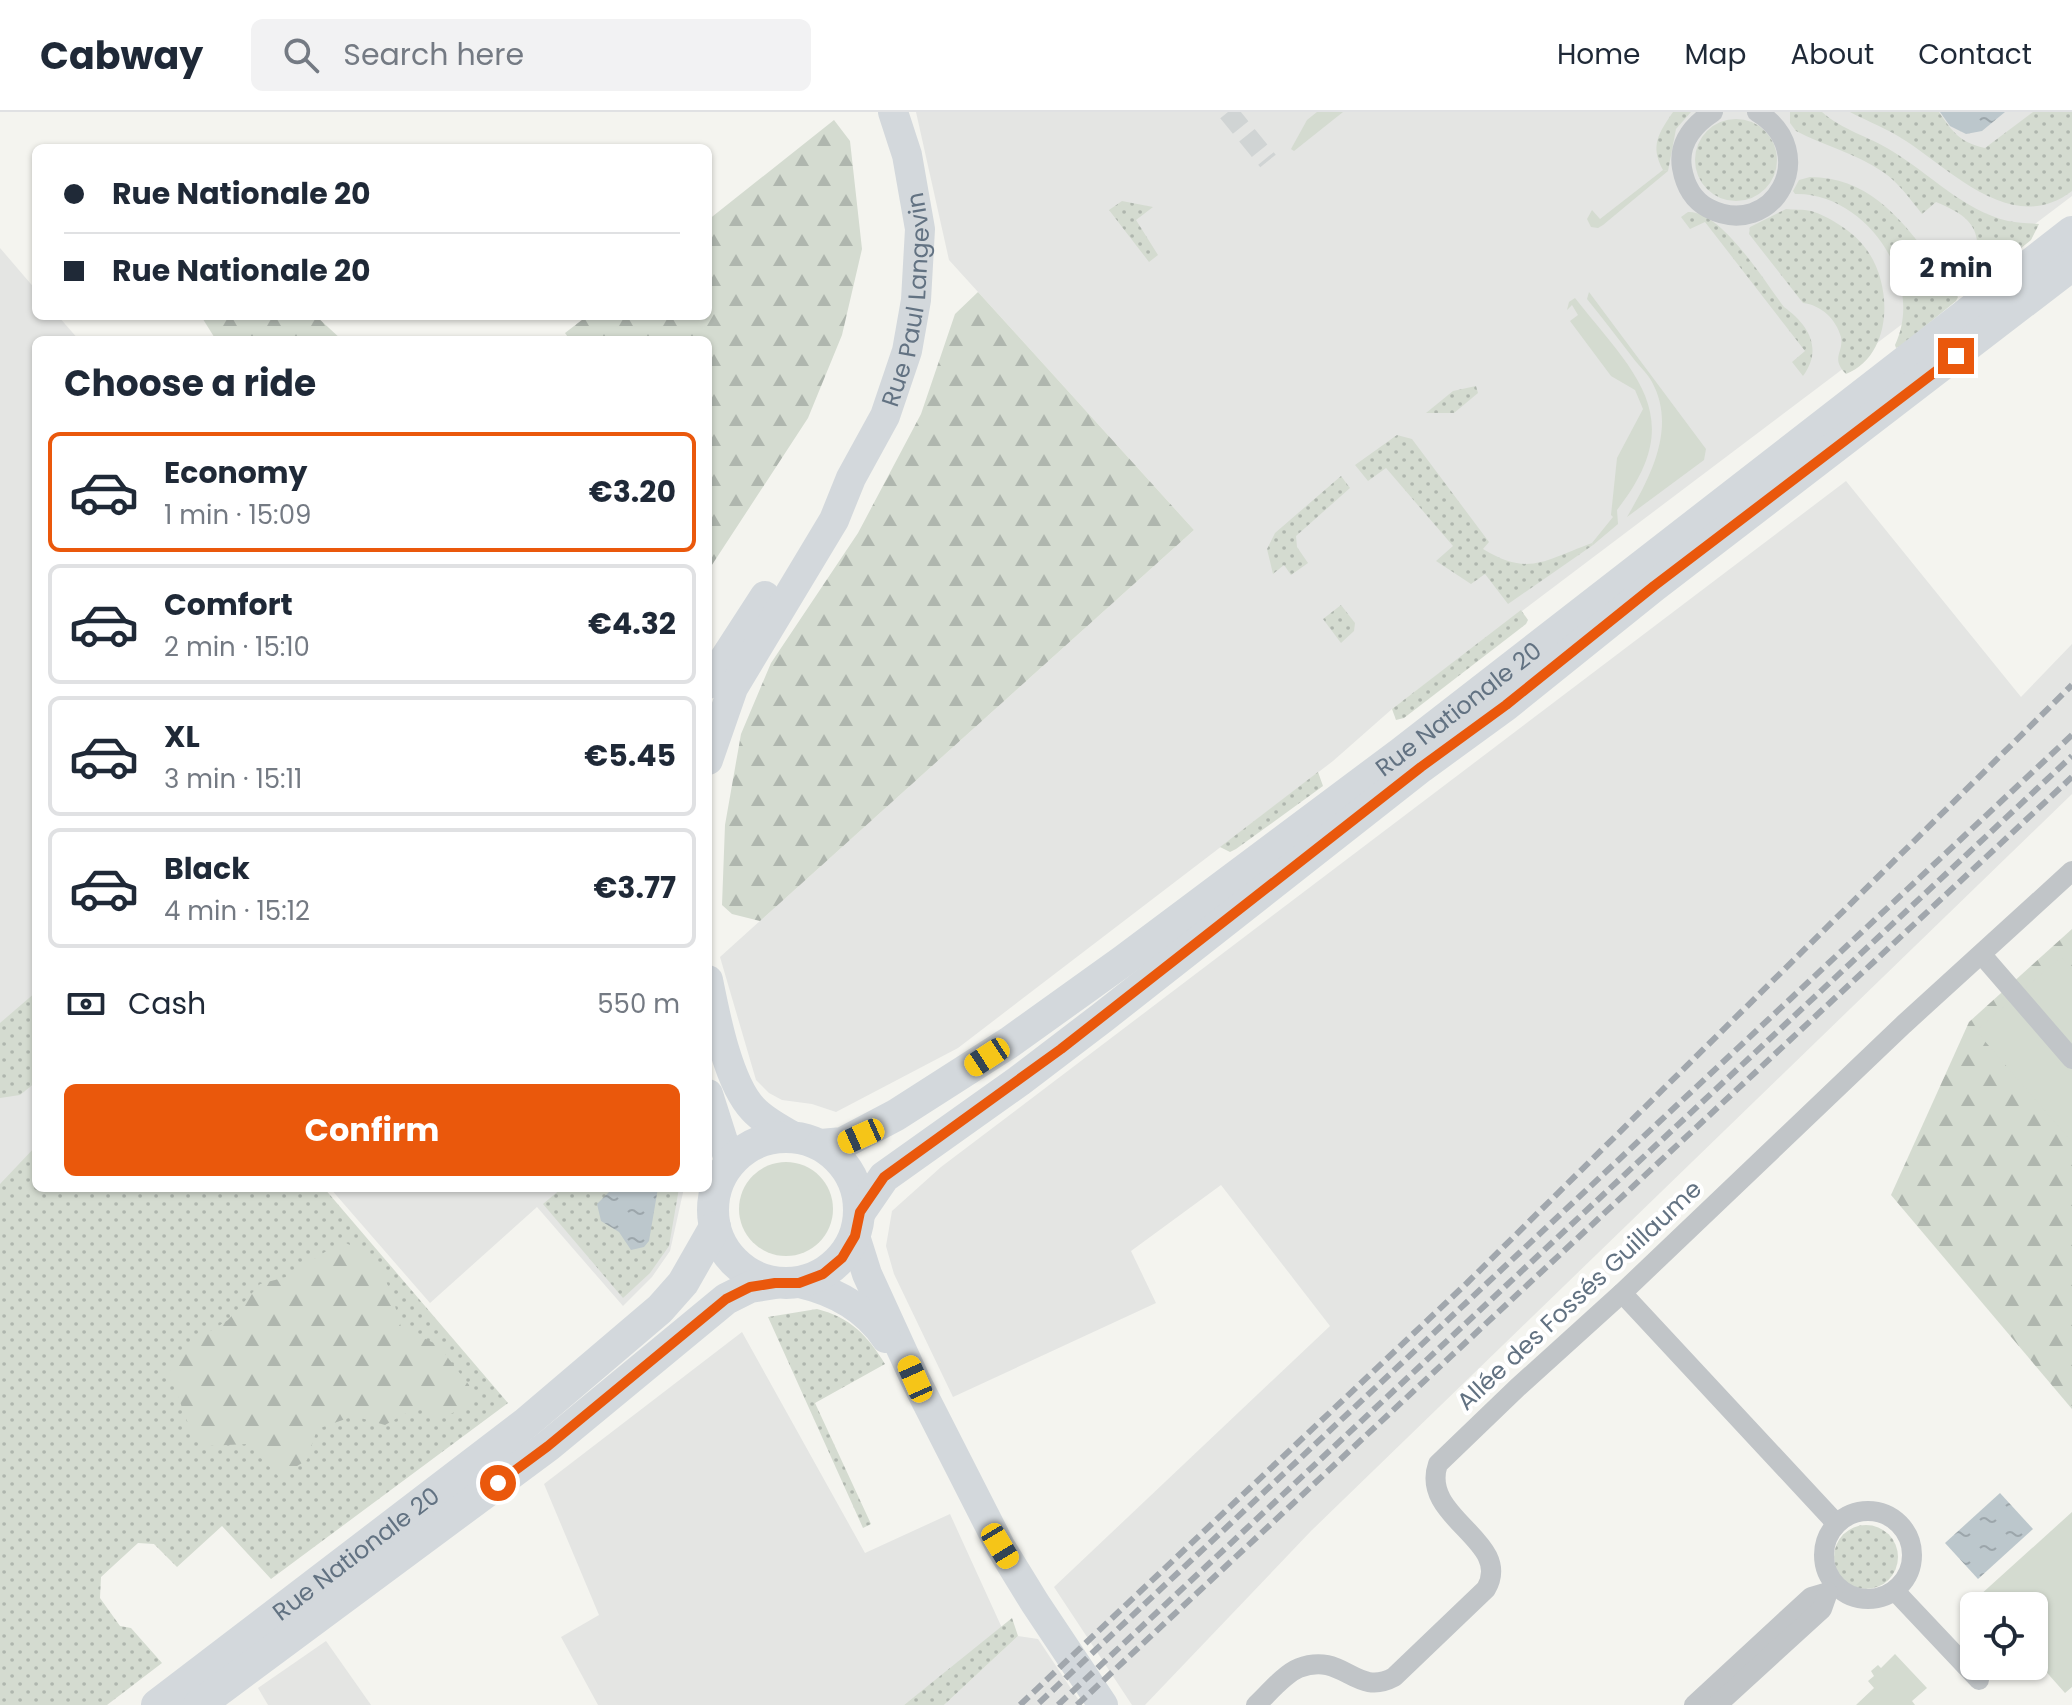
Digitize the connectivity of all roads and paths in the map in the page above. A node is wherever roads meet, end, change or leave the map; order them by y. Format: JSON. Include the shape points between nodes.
{"nodes":[{"id":1,"x":893,"y":112,"type":"edge"},
{"id":2,"x":1713,"y":112,"type":"edge"},
{"id":3,"x":1757,"y":112,"type":"edge"},
{"id":4,"x":2072,"y":232,"type":"edge"},
{"id":5,"x":2072,"y":265,"type":"edge"},
{"id":6,"x":851,"y":478,"type":"junction"},
{"id":7,"x":712,"y":678,"type":"edge"},
{"id":8,"x":712,"y":748,"type":"edge"},
{"id":9,"x":2072,"y":871,"type":"edge"},
{"id":10,"x":1982,"y":955,"type":"junction"},
{"id":11,"x":714,"y":1032,"type":"edge"},
{"id":12,"x":2072,"y":1059,"type":"edge"},
{"id":13,"x":712,"y":1107,"type":"edge"},
{"id":14,"x":808,"y":1141,"type":"junction"},
{"id":15,"x":730,"y":1163,"type":"junction"},
{"id":16,"x":858,"y":1224,"type":"junction"},
{"id":17,"x":715,"y":1227,"type":"junction"},
{"id":18,"x":787,"y":1283,"type":"junction"},
{"id":19,"x":1622,"y":1293,"type":"junction"},
{"id":20,"x":915,"y":1379,"type":"junction"},
{"id":21,"x":1836,"y":1523,"type":"junction"},
{"id":22,"x":1831,"y":1589,"type":"junction"},
{"id":23,"x":1895,"y":1591,"type":"junction"},
{"id":24,"x":1960,"y":1660,"type":"edge"},
{"id":25,"x":157,"y":1705,"type":"edge"},
{"id":26,"x":199,"y":1705,"type":"edge"},
{"id":27,"x":1103,"y":1705,"type":"edge"},
{"id":28,"x":1256,"y":1705,"type":"edge"},
{"id":29,"x":1694,"y":1705,"type":"edge"},
{"id":30,"x":1717,"y":1705,"type":"edge"}],
"edges":[{"from":1,"to":6,"type":"main road","name":"Rue Paul Langevin","via":[[920,229],[916,300],[907,351],[885,416]]},
{"from":2,"to":3,"type":"street","via":[[1700,120],[1683,146],[1684,179],[1703,205],[1735,216],[1768,204],[1786,181],[1783,136]]},
{"from":4,"to":14,"type":"main road","name":"Rue Nationale 20","via":[[1401,753],[1123,961],[896,1115],[843,1143]]},
{"from":5,"to":16,"type":"main road","name":"Rue Nationale 20","via":[[1019,1081],[884,1177]]},
{"from":6,"to":7,"type":"main road","name":"Rue Paul Langevin"},
{"from":6,"to":8,"type":"main road","name":"Rue Paul Langevin","via":[[834,520],[733,688]]},
{"from":9,"to":10,"type":"street","name":"Allée des Fossés Guillaume"},
{"from":10,"to":12,"type":"street"},
{"from":10,"to":19,"type":"street","name":"Allée des Fossés Guillaume"},
{"from":11,"to":14,"type":"main road","via":[[754,1111]]},
{"from":13,"to":15,"type":"main road"},
{"from":14,"to":15,"type":"main road","via":[[770,1138],[748,1147]]},
{"from":14,"to":16,"type":"main road","via":[[837,1157],[850,1173],[858,1191]]},
{"from":15,"to":17,"type":"main road","via":[[715,1193]]},
{"from":16,"to":18,"type":"main road","via":[[833,1266],[823,1274]]},
{"from":16,"to":20,"type":"main road","via":[[867,1274]]},
{"from":17,"to":18,"type":"main road","via":[[737,1264],[754,1276]]},
{"from":17,"to":25,"type":"main road","name":"Rue Nationale 20","via":[[683,1283],[660,1309],[537,1414]]},
{"from":18,"to":20,"type":"main road","via":[[840,1296],[858,1308],[880,1329]]},
{"from":18,"to":26,"type":"main road","name":"Rue Nationale 20","via":[[750,1287],[726,1299],[548,1446]]},
{"from":19,"to":21,"type":"street"},
{"from":19,"to":28,"type":"street","name":"Allée des Fossés Guillaume","via":[[1438,1464],[1438,1496],[1490,1561],[1486,1589],[1394,1677],[1362,1681],[1323,1663],[1296,1669]]},
{"from":20,"to":27,"type":"main road","via":[[1000,1546]]},
{"from":21,"to":22,"type":"street","via":[[1824,1545]]},
{"from":21,"to":23,"type":"street","via":[[1867,1510],[1881,1512],[1904,1529],[1910,1542],[1910,1569]]},
{"from":22,"to":23,"type":"street","via":[[1864,1600]]},
{"from":22,"to":29,"type":"street","via":[[1811,1597]]},
{"from":22,"to":30,"type":"street","via":[[1822,1609]]},
{"from":23,"to":24,"type":"street"}]}
